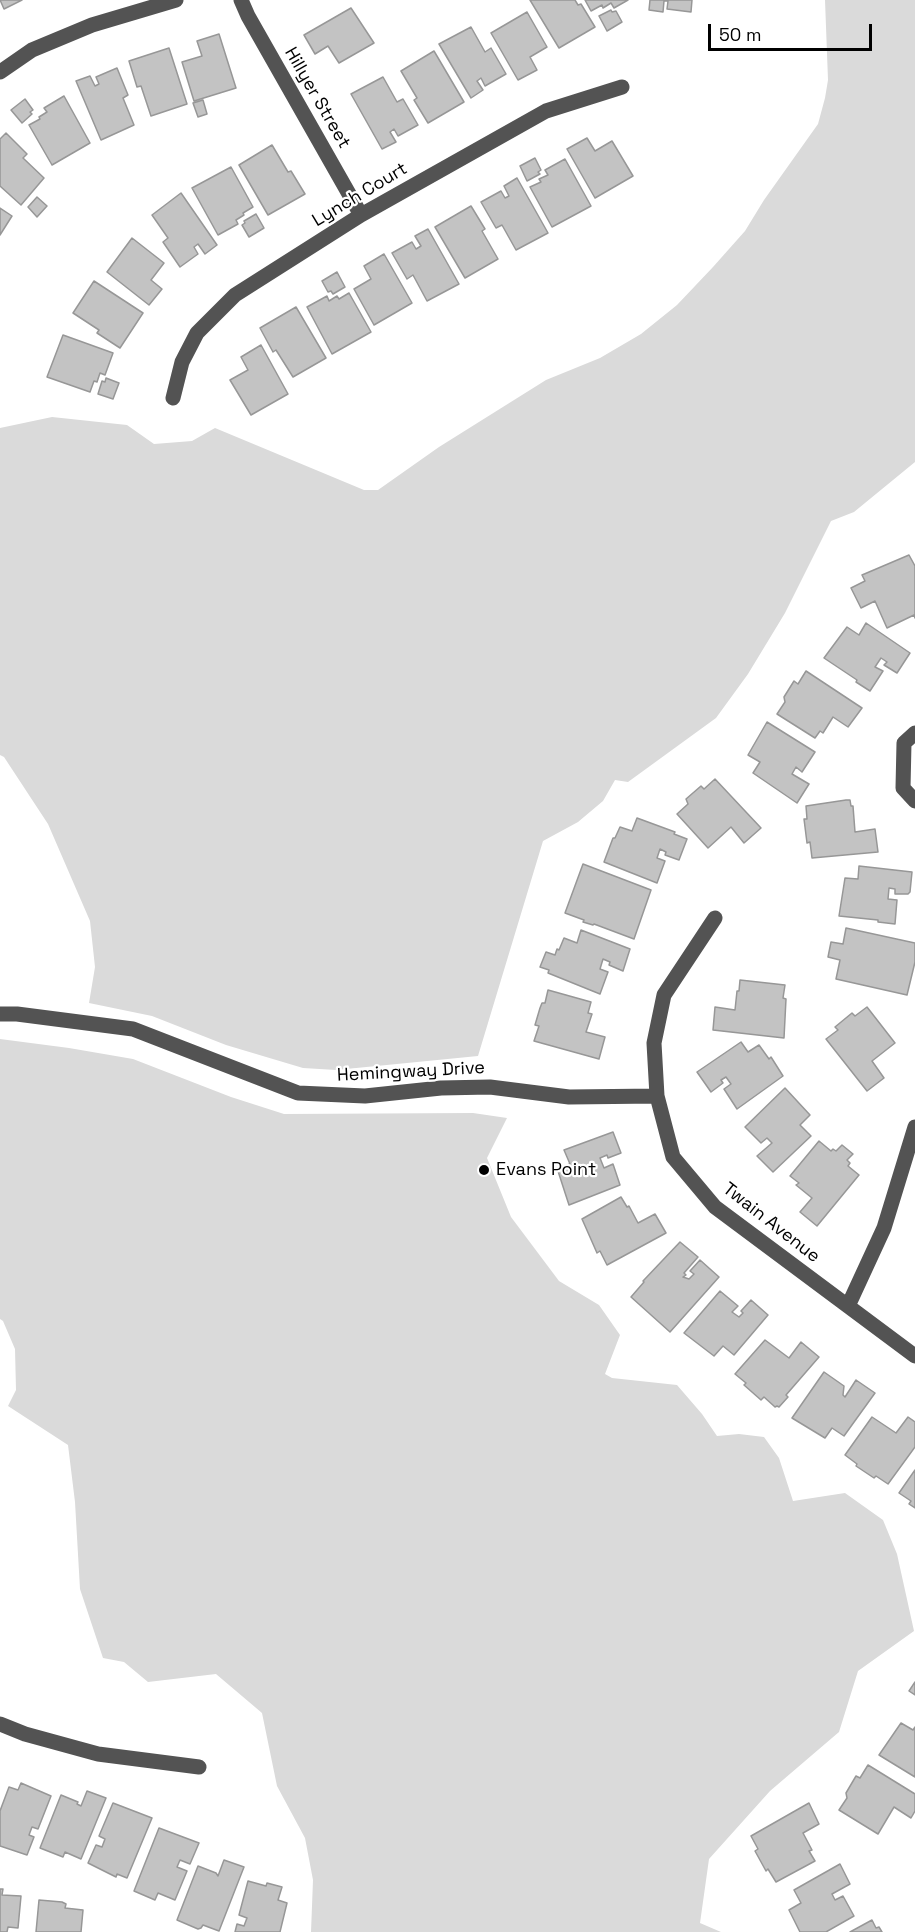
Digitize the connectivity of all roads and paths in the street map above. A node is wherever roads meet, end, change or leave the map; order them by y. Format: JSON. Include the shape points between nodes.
{"nodes":[{"id":1,"x":176,"y":0,"type":"edge"},
{"id":2,"x":241,"y":0,"type":"edge"},
{"id":3,"x":0,"y":72,"type":"edge"},
{"id":4,"x":622,"y":87,"type":"dead end"},
{"id":5,"x":361,"y":215,"type":"junction"},
{"id":6,"x":173,"y":398,"type":"dead end"},
{"id":7,"x":915,"y":733,"type":"edge"},
{"id":8,"x":915,"y":801,"type":"edge"},
{"id":9,"x":715,"y":918,"type":"dead end"},
{"id":10,"x":0,"y":1014,"type":"edge"},
{"id":11,"x":657,"y":1096,"type":"junction"},
{"id":12,"x":915,"y":1127,"type":"edge"},
{"id":13,"x":848,"y":1306,"type":"junction"},
{"id":14,"x":915,"y":1356,"type":"edge"},
{"id":15,"x":0,"y":1724,"type":"edge"},
{"id":16,"x":199,"y":1767,"type":"dead end"}],
"edges":[{"from":1,"to":3,"type":"street","via":[[92,25],[32,50]]},
{"from":2,"to":5,"type":"street","name":"Hillyer Street"},
{"from":4,"to":5,"type":"street","name":"Lynch Court","via":[[546,111]]},
{"from":5,"to":6,"type":"street","name":"Lynch Court","via":[[235,295],[197,333],[182,362]]},
{"from":7,"to":8,"type":"street","via":[[904,743],[903,788]]},
{"from":9,"to":11,"type":"street","name":"Twain Avenue","via":[[664,995],[654,1043]]},
{"from":10,"to":11,"type":"street","name":"Hemingway Drive","via":[[133,1029],[298,1093],[365,1096],[490,1087],[569,1097]]},
{"from":11,"to":13,"type":"street","name":"Twain Avenue","via":[[673,1157],[715,1207]]},
{"from":12,"to":13,"type":"street","via":[[884,1228]]},
{"from":13,"to":14,"type":"street","name":"Twain Avenue"},
{"from":15,"to":16,"type":"street","via":[[98,1754]]}]}
